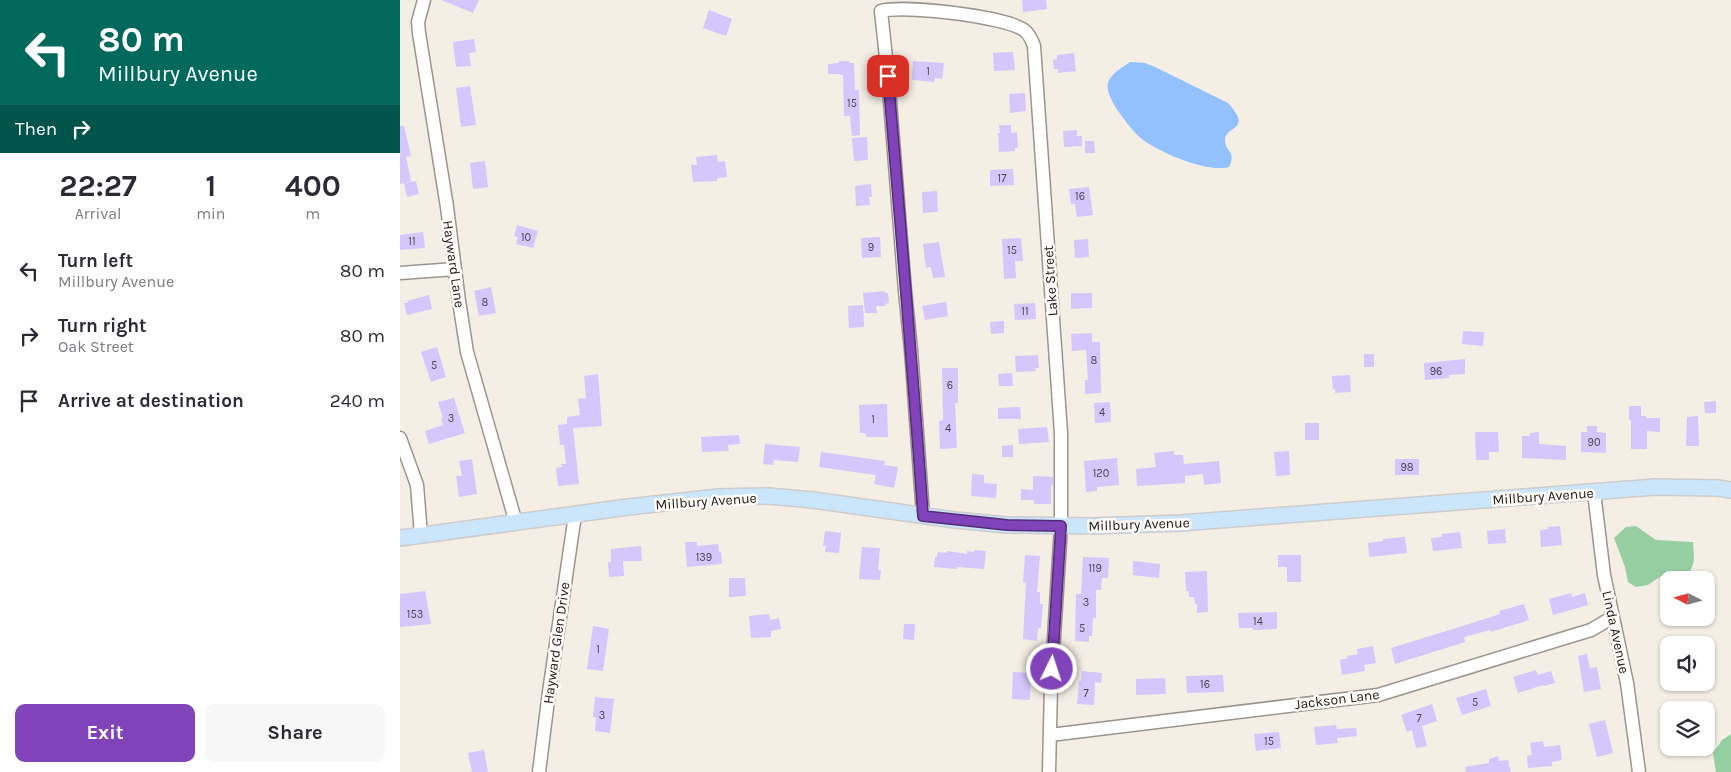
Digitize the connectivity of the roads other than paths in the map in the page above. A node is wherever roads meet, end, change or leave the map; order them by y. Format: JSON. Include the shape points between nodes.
{"nodes":[{"id":1,"x":424,"y":0,"type":"edge"},
{"id":2,"x":455,"y":268,"type":"junction"},
{"id":3,"x":400,"y":273,"type":"edge"},
{"id":4,"x":400,"y":438,"type":"edge"},
{"id":5,"x":1731,"y":490,"type":"edge"},
{"id":6,"x":1594,"y":492,"type":"junction"},
{"id":7,"x":575,"y":515,"type":"junction"},
{"id":8,"x":923,"y":516,"type":"junction"},
{"id":9,"x":516,"y":523,"type":"junction"},
{"id":10,"x":1061,"y":526,"type":"junction"},
{"id":11,"x":421,"y":535,"type":"junction"},
{"id":12,"x":400,"y":538,"type":"edge"},
{"id":13,"x":1613,"y":618,"type":"junction"},
{"id":14,"x":1050,"y":736,"type":"junction"},
{"id":15,"x":539,"y":772,"type":"edge"},
{"id":16,"x":1049,"y":772,"type":"edge"},
{"id":17,"x":1639,"y":772,"type":"edge"}],
"edges":[{"from":1,"to":2,"type":"street","name":"Hayward Lane","via":[[418,22]]},
{"from":2,"to":3,"type":"street"},
{"from":2,"to":9,"type":"street","name":"Hayward Lane","via":[[468,352]]},
{"from":4,"to":11,"type":"street","via":[[417,485]]},
{"from":5,"to":6,"type":"main road","name":"Millbury Avenue","via":[[1656,487]]},
{"from":6,"to":10,"type":"main road","name":"Millbury Avenue","via":[[1190,522]]},
{"from":6,"to":13,"type":"street","name":"Linda Avenue"},
{"from":7,"to":8,"type":"main road","name":"Millbury Avenue","via":[[718,497],[768,496]]},
{"from":7,"to":9,"type":"main road","name":"Millbury Avenue"},
{"from":7,"to":15,"type":"street","name":"Hayward Glen Drive"},
{"from":8,"to":10,"type":"main road","name":"Millbury Avenue","via":[[1007,525]]},
{"from":8,"to":10,"type":"street","name":"Lake Street","via":[[912,350],[881,12],[890,9],[978,17],[1016,27],[1030,36],[1035,55],[1061,433]]},
{"from":9,"to":11,"type":"main road","name":"Millbury Avenue"},
{"from":10,"to":14,"type":"street","name":"Lake Street"},
{"from":11,"to":12,"type":"main road","name":"Millbury Avenue"},
{"from":13,"to":14,"type":"street","name":"Jackson Lane","via":[[1591,630],[1378,695]]},
{"from":13,"to":17,"type":"street","name":"Linda Avenue","via":[[1627,683]]},
{"from":14,"to":16,"type":"street","name":"Lake Street"}]}
